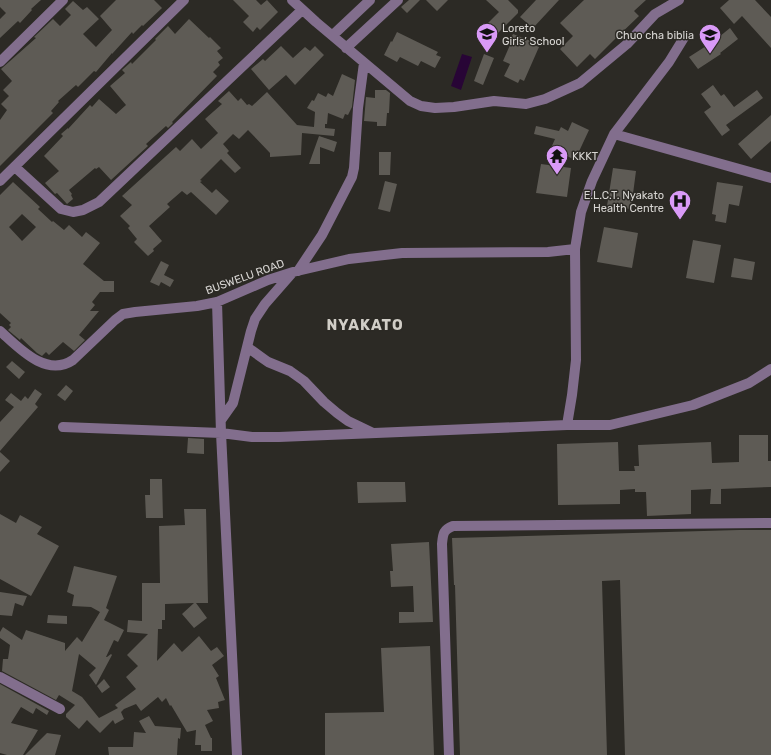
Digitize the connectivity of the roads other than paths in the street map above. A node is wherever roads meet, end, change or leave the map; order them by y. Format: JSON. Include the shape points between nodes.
{"nodes":[{"id":1,"x":63,"y":0,"type":"edge"},
{"id":2,"x":184,"y":0,"type":"edge"},
{"id":3,"x":370,"y":0,"type":"edge"},
{"id":4,"x":398,"y":0,"type":"edge"},
{"id":5,"x":679,"y":0,"type":"edge"},
{"id":6,"x":299,"y":4,"type":"edge"},
{"id":7,"x":333,"y":36,"type":"junction"},
{"id":8,"x":685,"y":36,"type":"dead end"},
{"id":9,"x":346,"y":48,"type":"junction"},
{"id":10,"x":0,"y":62,"type":"edge"},
{"id":11,"x":364,"y":63,"type":"junction"},
{"id":12,"x":614,"y":134,"type":"junction"},
{"id":13,"x":15,"y":167,"type":"junction"},
{"id":14,"x":771,"y":178,"type":"edge"},
{"id":15,"x":0,"y":181,"type":"edge"},
{"id":16,"x":575,"y":249,"type":"junction"},
{"id":17,"x":296,"y":272,"type":"junction"},
{"id":18,"x":217,"y":302,"type":"junction"},
{"id":19,"x":0,"y":331,"type":"edge"},
{"id":20,"x":247,"y":347,"type":"junction"},
{"id":21,"x":771,"y":369,"type":"edge"},
{"id":22,"x":221,"y":420,"type":"junction"},
{"id":23,"x":567,"y":425,"type":"junction"},
{"id":24,"x":63,"y":427,"type":"dead end"},
{"id":25,"x":221,"y":433,"type":"junction"},
{"id":26,"x":374,"y":434,"type":"junction"},
{"id":27,"x":771,"y":523,"type":"edge"},
{"id":28,"x":0,"y":677,"type":"edge"},
{"id":29,"x":60,"y":709,"type":"dead end"},
{"id":30,"x":237,"y":755,"type":"edge"},
{"id":31,"x":449,"y":755,"type":"edge"}],
"edges":[{"from":1,"to":10,"type":"street"},
{"from":2,"to":13,"type":"street"},
{"from":3,"to":7,"type":"street"},
{"from":4,"to":9,"type":"street"},
{"from":5,"to":11,"type":"street","via":[[655,14],[627,44],[580,83],[526,104],[494,101],[454,107],[421,106],[410,101]]},
{"from":6,"to":7,"type":"street"},
{"from":6,"to":13,"type":"street","via":[[99,202],[74,212],[60,209]]},
{"from":7,"to":9,"type":"street"},
{"from":8,"to":12,"type":"street","via":[[669,62]]},
{"from":9,"to":11,"type":"street"},
{"from":11,"to":17,"type":"street","via":[[352,178],[322,235]]},
{"from":12,"to":14,"type":"street"},
{"from":12,"to":16,"type":"street","via":[[583,206]]},
{"from":13,"to":15,"type":"street"},
{"from":16,"to":17,"type":"street","name":"BUSWELU ROAD","via":[[548,252],[402,253],[349,259]]},
{"from":16,"to":23,"type":"street","via":[[576,360]]},
{"from":17,"to":18,"type":"street","name":"BUSWELU ROAD","via":[[268,280]]},
{"from":17,"to":20,"type":"street","via":[[265,304],[255,319]]},
{"from":18,"to":19,"type":"street","name":"BUSWELU ROAD","via":[[123,314],[66,365],[44,364],[25,353]]},
{"from":18,"to":22,"type":"street"},
{"from":20,"to":22,"type":"street","via":[[233,404]]},
{"from":20,"to":26,"type":"street","via":[[268,362],[290,371],[337,413]]},
{"from":21,"to":23,"type":"street","via":[[749,383],[693,405],[610,425]]},
{"from":22,"to":25,"type":"street"},
{"from":23,"to":26,"type":"street"},
{"from":24,"to":25,"type":"street"},
{"from":25,"to":26,"type":"street","via":[[252,437]]},
{"from":25,"to":30,"type":"street"},
{"from":27,"to":31,"type":"street","via":[[447,528],[443,534],[442,544]]},
{"from":28,"to":29,"type":"street"}]}
